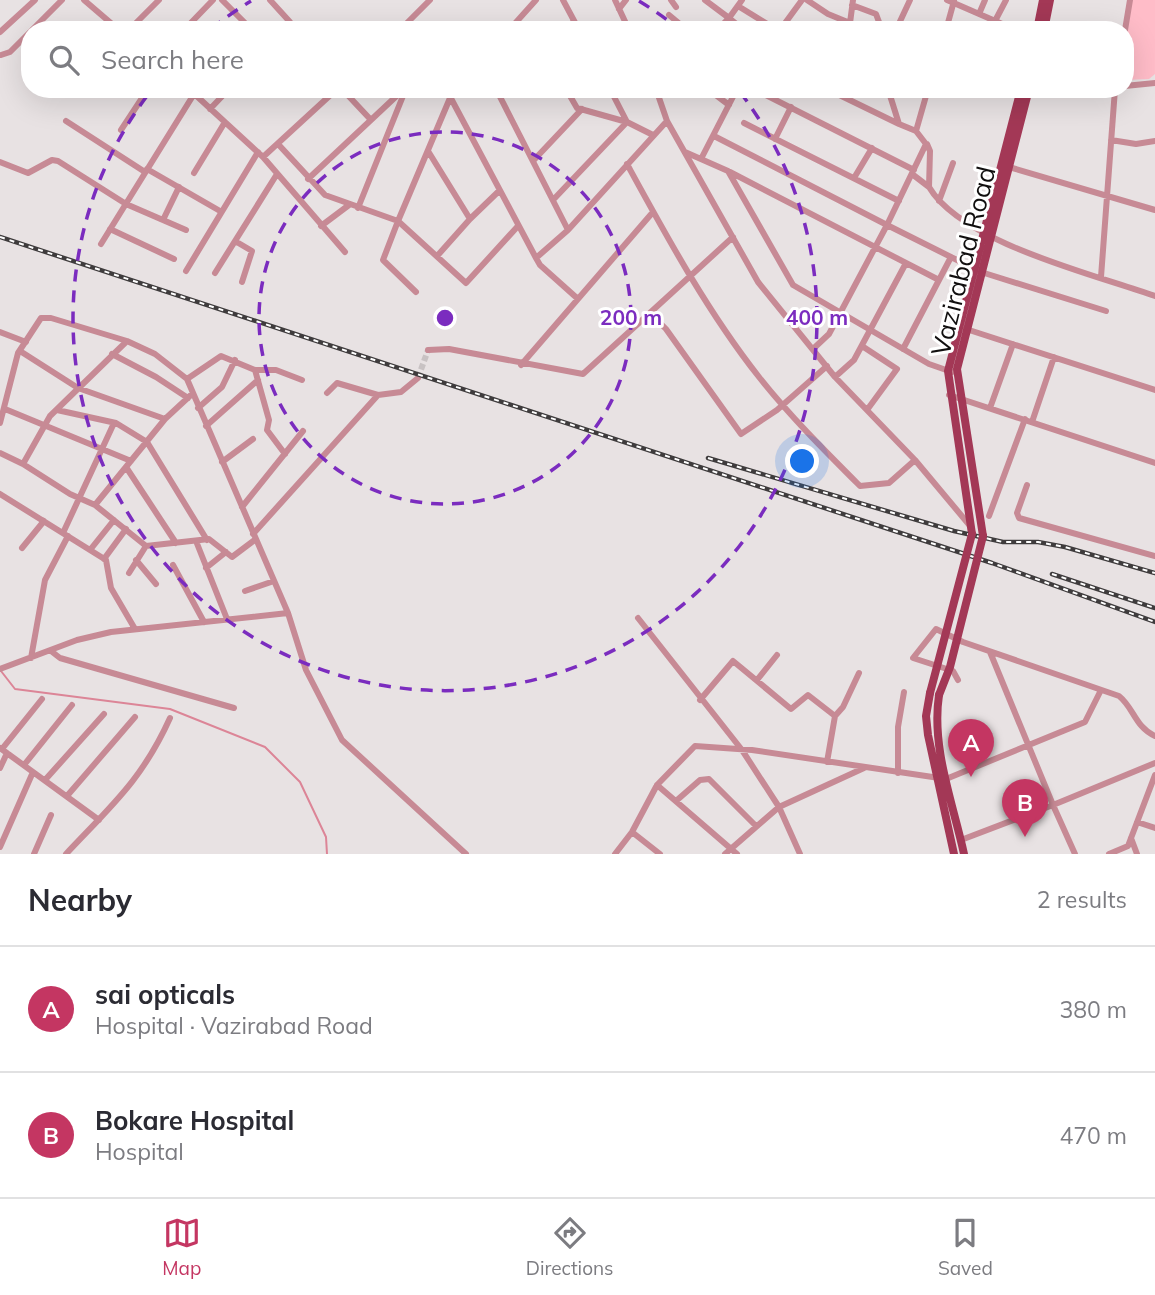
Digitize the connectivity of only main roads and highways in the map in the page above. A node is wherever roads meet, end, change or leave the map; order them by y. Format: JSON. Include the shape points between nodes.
{"nodes":[{"id":1,"x":1044,"y":0,"type":"edge"},
{"id":2,"x":1050,"y":0,"type":"edge"},
{"id":3,"x":1039,"y":21,"type":"edge"},
{"id":4,"x":1046,"y":21,"type":"edge"},
{"id":5,"x":1019,"y":98,"type":"edge"},
{"id":6,"x":1027,"y":98,"type":"edge"},
{"id":7,"x":986,"y":236,"type":"junction"},
{"id":8,"x":978,"y":270,"type":"junction"},
{"id":9,"x":935,"y":694,"type":"junction"},
{"id":10,"x":955,"y":811,"type":"junction"},
{"id":11,"x":944,"y":814,"type":"junction"},
{"id":12,"x":954,"y":854,"type":"edge"},
{"id":13,"x":964,"y":854,"type":"edge"}],
"edges":[{"from":1,"to":3,"type":"main road"},
{"from":2,"to":4,"type":"main road"},
{"from":5,"to":7,"type":"main road","name":"Vazirabad Road"},
{"from":6,"to":7,"type":"main road","name":"Vazirabad Road"},
{"from":7,"to":8,"type":"main road","name":"Vazirabad Road"},
{"from":8,"to":9,"type":"main road","name":"Vazirabad Road","bridge":true,"via":[[948,371],[972,531]]},
{"from":8,"to":9,"type":"main road","name":"Vazirabad Road","bridge":true,"via":[[957,373],[983,536],[950,667]]},
{"from":9,"to":10,"type":"main road","name":"Vazirabad Road"},
{"from":9,"to":11,"type":"main road","name":"Vazirabad Road","via":[[926,716]]},
{"from":10,"to":11,"type":"main road"},
{"from":10,"to":13,"type":"main road","name":"Vazirabad Road"},
{"from":11,"to":12,"type":"main road","name":"Vazirabad Road"}]}
